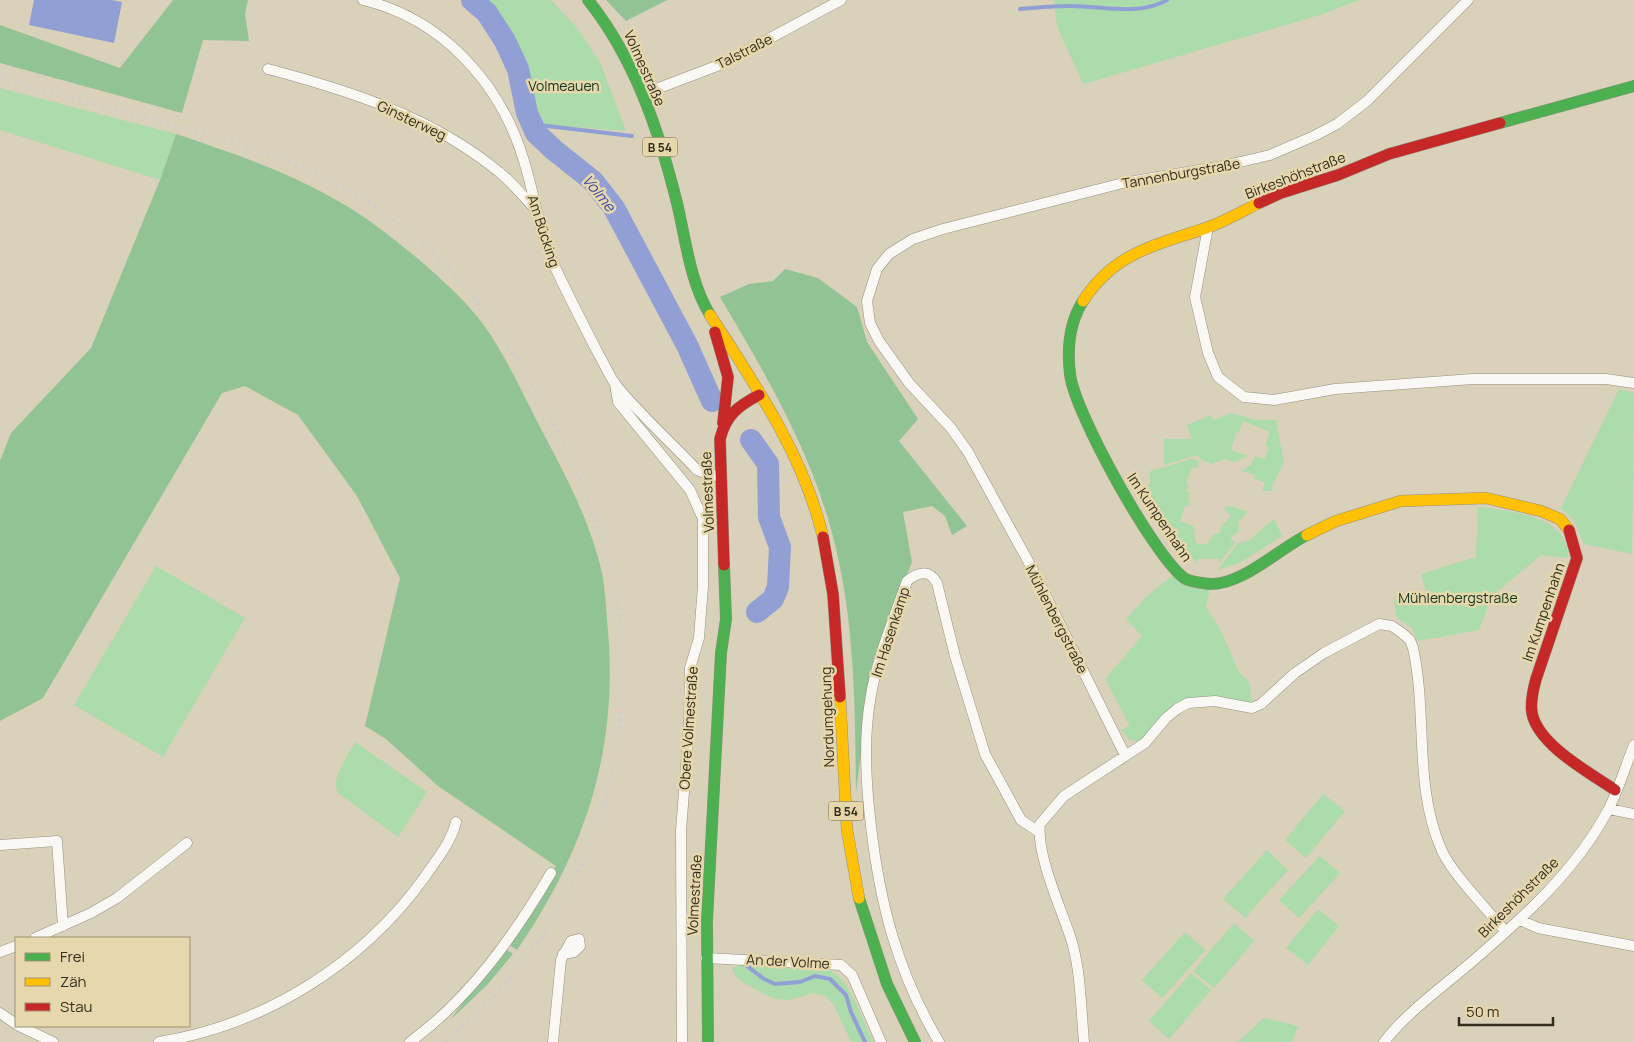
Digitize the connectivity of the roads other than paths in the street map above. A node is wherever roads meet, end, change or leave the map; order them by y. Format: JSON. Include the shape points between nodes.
{"nodes":[{"id":1,"x":363,"y":0,"type":"edge"},
{"id":2,"x":588,"y":0,"type":"edge"},
{"id":3,"x":841,"y":0,"type":"edge"},
{"id":4,"x":1468,"y":0,"type":"edge"},
{"id":5,"x":268,"y":68,"type":"dead end"},
{"id":6,"x":1634,"y":86,"type":"edge"},
{"id":7,"x":643,"y":94,"type":"junction"},
{"id":8,"x":534,"y":208,"type":"junction"},
{"id":9,"x":1208,"y":227,"type":"junction"},
{"id":10,"x":870,"y":289,"type":"joint"},
{"id":11,"x":704,"y":305,"type":"junction"},
{"id":12,"x":1634,"y":383,"type":"edge"},
{"id":13,"x":615,"y":384,"type":"junction"},
{"id":14,"x":760,"y":395,"type":"junction"},
{"id":15,"x":723,"y":423,"type":"junction"},
{"id":16,"x":720,"y":476,"type":"junction"},
{"id":17,"x":1634,"y":745,"type":"edge"},
{"id":18,"x":1124,"y":755,"type":"junction"},
{"id":19,"x":1615,"y":790,"type":"junction"},
{"id":20,"x":1609,"y":809,"type":"junction"},
{"id":21,"x":1634,"y":814,"type":"edge"},
{"id":22,"x":456,"y":822,"type":"dead end"},
{"id":23,"x":1039,"y":832,"type":"junction"},
{"id":24,"x":187,"y":843,"type":"dead end"},
{"id":25,"x":0,"y":844,"type":"edge"},
{"id":26,"x":551,"y":873,"type":"dead end"},
{"id":27,"x":1520,"y":920,"type":"junction"},
{"id":28,"x":63,"y":926,"type":"junction"},
{"id":29,"x":1506,"y":932,"type":"junction"},
{"id":30,"x":37,"y":937,"type":"edge"},
{"id":31,"x":15,"y":946,"type":"edge"},
{"id":32,"x":1634,"y":946,"type":"edge"},
{"id":33,"x":0,"y":952,"type":"edge"},
{"id":34,"x":563,"y":954,"type":"dead end"},
{"id":35,"x":706,"y":958,"type":"junction"},
{"id":36,"x":0,"y":1013,"type":"edge"},
{"id":37,"x":15,"y":1023,"type":"edge"},
{"id":38,"x":22,"y":1027,"type":"edge"},
{"id":39,"x":53,"y":1042,"type":"edge"},
{"id":40,"x":158,"y":1042,"type":"edge"},
{"id":41,"x":410,"y":1042,"type":"edge"},
{"id":42,"x":553,"y":1042,"type":"edge"},
{"id":43,"x":682,"y":1042,"type":"edge"},
{"id":44,"x":708,"y":1042,"type":"edge"},
{"id":45,"x":881,"y":1042,"type":"edge"},
{"id":46,"x":915,"y":1042,"type":"edge"},
{"id":47,"x":939,"y":1042,"type":"edge"},
{"id":48,"x":1084,"y":1042,"type":"edge"},
{"id":49,"x":1384,"y":1042,"type":"edge"}],
"edges":[{"from":1,"to":8,"type":"street","name":"Am Bücking","via":[[390,7],[427,27],[451,44],[480,75],[503,109],[524,161]]},
{"from":2,"to":7,"type":"main road","name":"Volmestraße","number":"B 54","via":[[614,35]]},
{"from":3,"to":7,"type":"street","name":"Talstraße","via":[[722,64]]},
{"from":4,"to":10,"type":"street","name":"Tannenburgstraße","via":[[1367,101],[1314,136],[1270,155],[1123,183],[952,226],[913,239],[889,254],[876,269]]},
{"from":5,"to":8,"type":"street","name":"Ginsterweg","via":[[332,86],[402,112],[448,136],[500,172]]},
{"from":6,"to":9,"type":"main road","name":"Birkeshöhstraße","via":[[1389,154],[1281,193]]},
{"from":7,"to":11,"type":"main road","name":"Volmestraße","number":"B 54","via":[[673,187],[696,286]]},
{"from":8,"to":13,"type":"street","name":"Am Bücking","via":[[554,264]]},
{"from":9,"to":12,"type":"street","via":[[1195,297],[1208,353],[1218,377],[1244,396],[1274,400],[1335,389],[1473,379],[1606,378]]},
{"from":9,"to":19,"type":"main road","name":"Im Kumpenhahn","via":[[1137,252],[1114,266],[1096,281],[1072,322],[1070,376],[1080,409],[1126,498],[1167,559],[1185,579],[1211,584],[1228,580],[1244,575],[1295,541],[1336,521],[1401,501],[1486,498],[1542,511],[1560,519],[1571,532],[1577,558],[1536,679],[1533,717],[1537,728],[1552,745]]},
{"from":10,"to":18,"type":"street","name":"Mühlenbergstraße","via":[[867,301],[870,323],[879,341],[909,383],[951,428],[968,452],[1033,570]]},
{"from":11,"to":14,"type":"main road","name":"Volmestraße","number":"B 54","via":[[744,364]]},
{"from":11,"to":15,"type":"main road","name":"Volmestraße","via":[[728,367],[729,386]]},
{"from":13,"to":16,"type":"street","name":"Am Bücking","via":[[697,470]]},
{"from":13,"to":43,"type":"street","name":"Obere Volmestraße","via":[[618,402],[690,490],[703,519],[703,586],[699,638],[690,668],[681,831]]},
{"from":14,"to":15,"type":"main road","via":[[735,409]]},
{"from":14,"to":46,"type":"main road","name":"Nordumgehung","number":"B 54","via":[[794,459],[819,522],[831,568],[839,637],[844,797],[854,874],[874,954]]},
{"from":15,"to":16,"type":"main road","name":"Volmestraße"},
{"from":16,"to":35,"type":"main road","name":"Volmestraße","via":[[726,619],[721,653]]},
{"from":17,"to":19,"type":"street","name":"Birkeshöhstraße"},
{"from":18,"to":23,"type":"street","via":[[1064,796],[1040,824]]},
{"from":18,"to":29,"type":"street","via":[[1145,743],[1172,714],[1188,703],[1215,701],[1252,708],[1324,652],[1379,624],[1392,626],[1410,640],[1417,664],[1422,709],[1422,776],[1432,823],[1448,861]]},
{"from":19,"to":20,"type":"street","name":"Birkeshöhstraße"},
{"from":20,"to":21,"type":"street"},
{"from":20,"to":27,"type":"street","name":"Birkeshöhstraße","via":[[1571,865]]},
{"from":22,"to":40,"type":"street","via":[[451,838],[411,896],[343,962],[312,984],[261,1012],[197,1035]]},
{"from":23,"to":47,"type":"street","name":"Im Hasenkamp","via":[[1021,820],[985,754],[937,583],[927,573],[917,573],[907,581],[878,662],[869,702],[865,776],[877,878],[885,912],[903,972]]},
{"from":23,"to":48,"type":"street","via":[[1042,856],[1072,944]]},
{"from":24,"to":28,"type":"street","via":[[117,898]]},
{"from":25,"to":28,"type":"street","via":[[57,841]]},
{"from":26,"to":41,"type":"street","via":[[523,919],[471,987]]},
{"from":27,"to":29,"type":"street","name":"Birkeshöhstraße"},
{"from":27,"to":32,"type":"street","via":[[1538,928]]},
{"from":28,"to":30,"type":"street"},
{"from":29,"to":49,"type":"street","name":"Birkeshöhstraße"},
{"from":31,"to":33,"type":"street"},
{"from":34,"to":42,"type":"street"},
{"from":35,"to":44,"type":"main road","name":"Volmestraße"},
{"from":35,"to":45,"type":"street","name":"An der Volme","via":[[841,965],[852,975]]},
{"from":36,"to":37,"type":"street"},
{"from":38,"to":39,"type":"street"}]}
